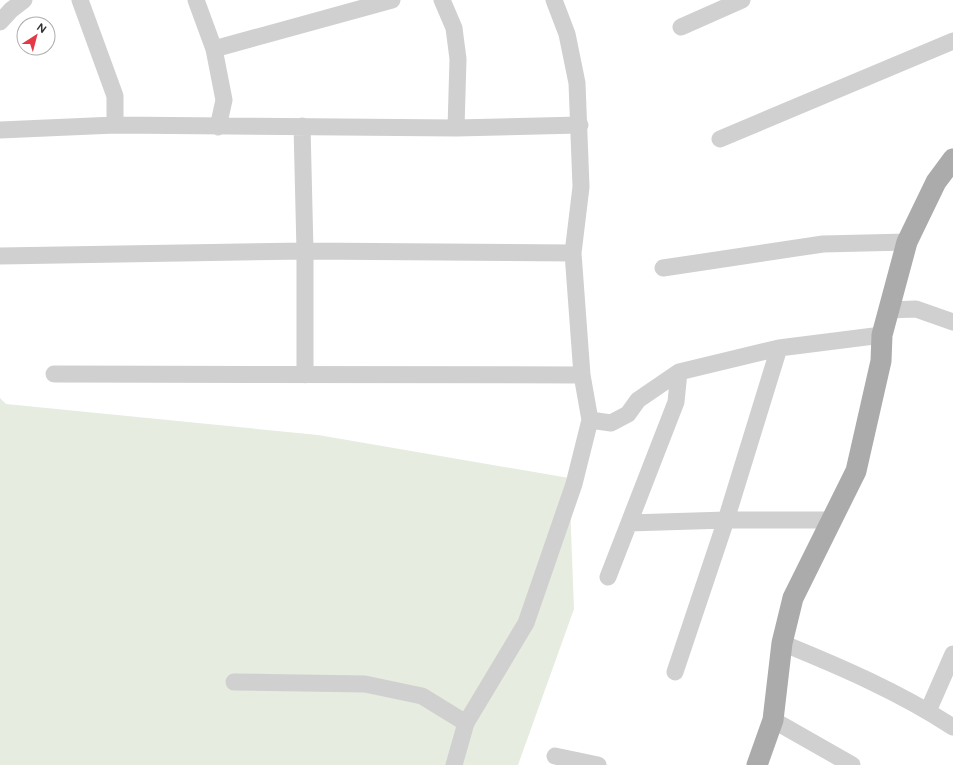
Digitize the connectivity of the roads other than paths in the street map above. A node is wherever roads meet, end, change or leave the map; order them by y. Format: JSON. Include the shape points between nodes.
{"nodes":[{"id":1,"x":24,"y":0,"type":"edge"},
{"id":2,"x":80,"y":0,"type":"edge"},
{"id":3,"x":196,"y":0,"type":"edge"},
{"id":4,"x":392,"y":0,"type":"edge"},
{"id":5,"x":442,"y":0,"type":"edge"},
{"id":6,"x":554,"y":0,"type":"edge"},
{"id":7,"x":742,"y":0,"type":"edge"},
{"id":8,"x":0,"y":22,"type":"edge"},
{"id":9,"x":681,"y":27,"type":"dead end"},
{"id":10,"x":953,"y":41,"type":"edge"},
{"id":11,"x":214,"y":49,"type":"junction"},
{"id":12,"x":580,"y":125,"type":"junction"},
{"id":13,"x":116,"y":126,"type":"junction"},
{"id":14,"x":302,"y":126,"type":"junction"},
{"id":15,"x":218,"y":127,"type":"junction"},
{"id":16,"x":456,"y":128,"type":"junction"},
{"id":17,"x":0,"y":130,"type":"edge"},
{"id":18,"x":720,"y":140,"type":"dead end"},
{"id":19,"x":953,"y":159,"type":"edge"},
{"id":20,"x":907,"y":242,"type":"junction"},
{"id":21,"x":305,"y":251,"type":"junction"},
{"id":22,"x":573,"y":253,"type":"junction"},
{"id":23,"x":0,"y":256,"type":"edge"},
{"id":24,"x":663,"y":268,"type":"dead end"},
{"id":25,"x":888,"y":310,"type":"junction"},
{"id":26,"x":953,"y":322,"type":"edge"},
{"id":27,"x":882,"y":335,"type":"junction"},
{"id":28,"x":779,"y":348,"type":"junction"},
{"id":29,"x":679,"y":372,"type":"junction"},
{"id":30,"x":54,"y":374,"type":"dead end"},
{"id":31,"x":305,"y":375,"type":"junction"},
{"id":32,"x":582,"y":375,"type":"junction"},
{"id":33,"x":590,"y":420,"type":"junction"},
{"id":34,"x":726,"y":520,"type":"junction"},
{"id":35,"x":832,"y":520,"type":"junction"},
{"id":36,"x":629,"y":523,"type":"junction"},
{"id":37,"x":608,"y":577,"type":"dead end"},
{"id":38,"x":782,"y":643,"type":"junction"},
{"id":39,"x":953,"y":654,"type":"edge"},
{"id":40,"x":675,"y":672,"type":"dead end"},
{"id":41,"x":234,"y":682,"type":"dead end"},
{"id":42,"x":928,"y":711,"type":"junction"},
{"id":43,"x":773,"y":720,"type":"junction"},
{"id":44,"x":466,"y":723,"type":"junction"},
{"id":45,"x":953,"y":726,"type":"edge"},
{"id":46,"x":555,"y":756,"type":"dead end"},
{"id":47,"x":454,"y":765,"type":"edge"},
{"id":48,"x":598,"y":765,"type":"edge"},
{"id":49,"x":757,"y":765,"type":"edge"},
{"id":50,"x":852,"y":765,"type":"edge"}],
"edges":[{"from":1,"to":8,"type":"street"},
{"from":2,"to":13,"type":"street","via":[[115,96]]},
{"from":3,"to":11,"type":"street"},
{"from":4,"to":11,"type":"street"},
{"from":5,"to":16,"type":"street","via":[[454,28],[458,59]]},
{"from":6,"to":12,"type":"street","via":[[567,34],[577,84]]},
{"from":7,"to":9,"type":"street"},
{"from":10,"to":18,"type":"street"},
{"from":11,"to":15,"type":"street","via":[[224,100]]},
{"from":12,"to":16,"type":"street"},
{"from":12,"to":22,"type":"street","via":[[580,187]]},
{"from":13,"to":15,"type":"street"},
{"from":13,"to":17,"type":"street"},
{"from":14,"to":15,"type":"street"},
{"from":14,"to":16,"type":"street"},
{"from":14,"to":21,"type":"street"},
{"from":19,"to":20,"type":"main road","via":[[936,182]]},
{"from":20,"to":24,"type":"street","via":[[823,244]]},
{"from":20,"to":25,"type":"main road"},
{"from":21,"to":22,"type":"street"},
{"from":21,"to":23,"type":"street"},
{"from":21,"to":31,"type":"street"},
{"from":22,"to":32,"type":"street"},
{"from":25,"to":26,"type":"street","via":[[916,309]]},
{"from":25,"to":27,"type":"main road"},
{"from":27,"to":28,"type":"street"},
{"from":27,"to":35,"type":"main road","via":[[881,361],[856,471]]},
{"from":28,"to":29,"type":"street"},
{"from":28,"to":34,"type":"street"},
{"from":29,"to":33,"type":"street","via":[[638,400],[628,414],[610,423]]},
{"from":29,"to":36,"type":"street","via":[[676,402]]},
{"from":30,"to":31,"type":"street"},
{"from":31,"to":32,"type":"street"},
{"from":32,"to":33,"type":"street"},
{"from":33,"to":44,"type":"street","via":[[574,484],[526,623]]},
{"from":34,"to":35,"type":"street"},
{"from":34,"to":36,"type":"street"},
{"from":34,"to":40,"type":"street"},
{"from":35,"to":38,"type":"main road","via":[[793,598]]},
{"from":36,"to":37,"type":"street"},
{"from":38,"to":42,"type":"street","via":[[853,672]]},
{"from":38,"to":43,"type":"main road"},
{"from":39,"to":42,"type":"street"},
{"from":41,"to":44,"type":"street","via":[[365,684],[422,696]]},
{"from":42,"to":45,"type":"street"},
{"from":43,"to":49,"type":"main road"},
{"from":43,"to":50,"type":"street"},
{"from":44,"to":47,"type":"street"},
{"from":46,"to":48,"type":"street"}]}
